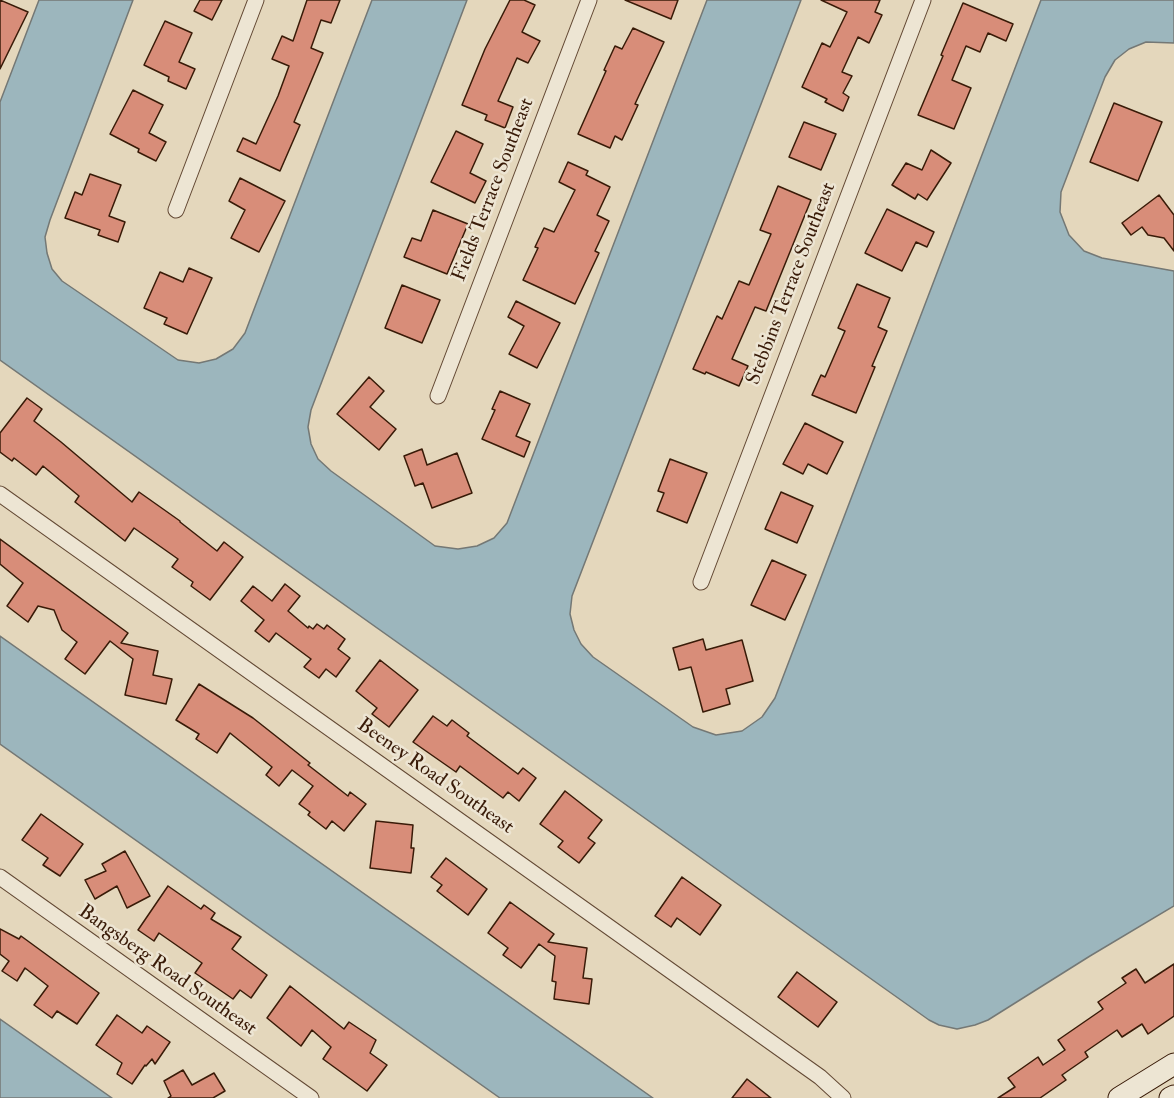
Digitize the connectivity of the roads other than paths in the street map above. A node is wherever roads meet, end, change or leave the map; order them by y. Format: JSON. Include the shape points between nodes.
{"nodes":[{"id":1,"x":256,"y":0,"type":"edge"},
{"id":2,"x":589,"y":0,"type":"edge"},
{"id":3,"x":923,"y":0,"type":"edge"},
{"id":4,"x":176,"y":210,"type":"dead end"},
{"id":5,"x":438,"y":396,"type":"dead end"},
{"id":6,"x":0,"y":495,"type":"edge"},
{"id":7,"x":701,"y":582,"type":"dead end"},
{"id":8,"x":0,"y":878,"type":"edge"},
{"id":9,"x":1174,"y":1064,"type":"edge"},
{"id":10,"x":1174,"y":1095,"type":"edge"},
{"id":11,"x":310,"y":1098,"type":"edge"},
{"id":12,"x":843,"y":1098,"type":"edge"},
{"id":13,"x":1119,"y":1098,"type":"edge"},
{"id":14,"x":1170,"y":1098,"type":"edge"}],
"edges":[{"from":1,"to":4,"type":"street"},
{"from":2,"to":5,"type":"street","name":"Fields Terrace Southeast"},
{"from":3,"to":7,"type":"street","name":"Stebbins Terrace Southeast"},
{"from":6,"to":12,"type":"street","name":"Beeney Road Southeast","via":[[811,1070]]},
{"from":8,"to":11,"type":"street","name":"Bangsberg Road Southeast"},
{"from":9,"to":13,"type":"street"},
{"from":10,"to":14,"type":"street"}]}
